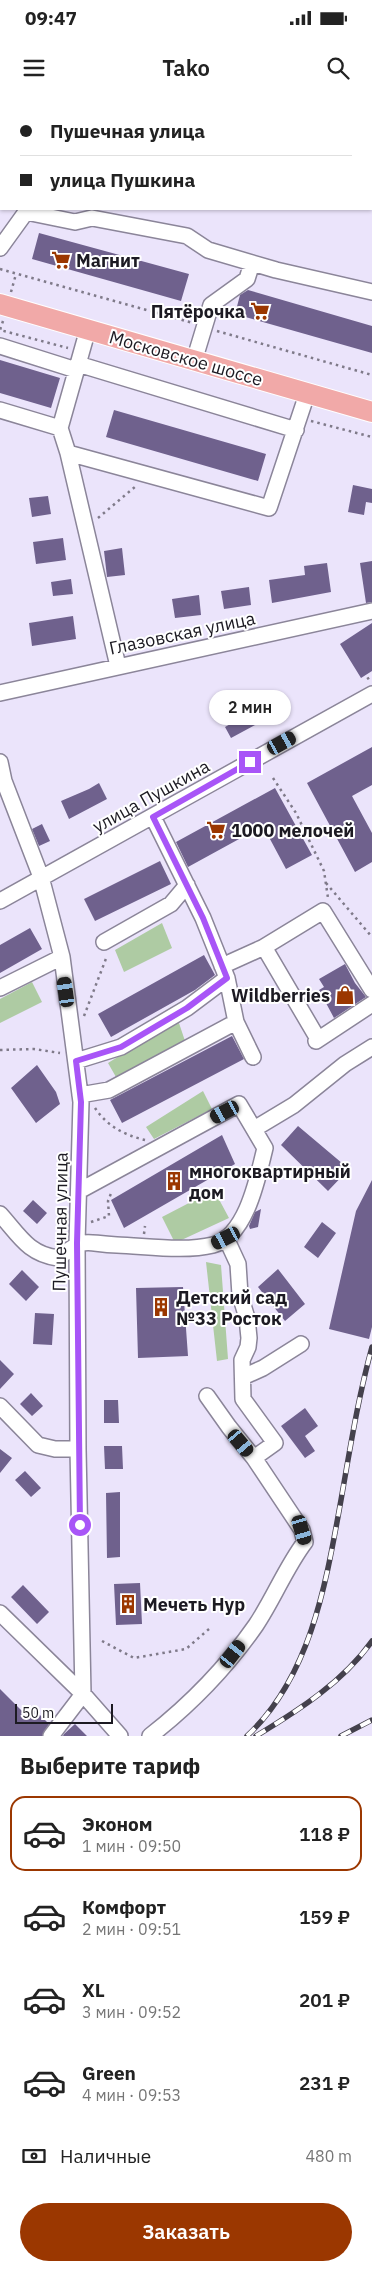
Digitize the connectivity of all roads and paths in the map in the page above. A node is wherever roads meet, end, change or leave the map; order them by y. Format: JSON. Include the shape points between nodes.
{"nodes":[{"id":1,"x":0,"y":248,"type":"edge"},
{"id":2,"x":252,"y":263,"type":"junction"},
{"id":3,"x":0,"y":269,"type":"edge"},
{"id":4,"x":372,"y":292,"type":"edge"},
{"id":5,"x":0,"y":304,"type":"edge"},
{"id":6,"x":204,"y":327,"type":"junction"},
{"id":7,"x":88,"y":329,"type":"junction"},
{"id":8,"x":0,"y":346,"type":"edge"},
{"id":9,"x":194,"y":361,"type":"junction"},
{"id":10,"x":77,"y":367,"type":"junction"},
{"id":11,"x":372,"y":375,"type":"edge"},
{"id":12,"x":307,"y":394,"type":"junction"},
{"id":13,"x":0,"y":410,"type":"edge"},
{"id":14,"x":372,"y":412,"type":"edge"},
{"id":15,"x":298,"y":424,"type":"junction"},
{"id":16,"x":60,"y":428,"type":"junction"},
{"id":17,"x":372,"y":437,"type":"edge"},
{"id":18,"x":68,"y":453,"type":"junction"},
{"id":19,"x":150,"y":475,"type":"junction"},
{"id":20,"x":88,"y":539,"type":"junction"},
{"id":21,"x":372,"y":611,"type":"edge"},
{"id":22,"x":118,"y":666,"type":"junction"},
{"id":23,"x":372,"y":676,"type":"edge"},
{"id":24,"x":367,"y":678,"type":"dead end"},
{"id":25,"x":0,"y":693,"type":"edge"},
{"id":26,"x":372,"y":694,"type":"edge"},
{"id":27,"x":0,"y":762,"type":"edge"},
{"id":28,"x":273,"y":778,"type":"dead end"},
{"id":29,"x":153,"y":817,"type":"junction"},
{"id":30,"x":41,"y":878,"type":"junction"},
{"id":31,"x":324,"y":882,"type":"junction"},
{"id":32,"x":190,"y":888,"type":"junction"},
{"id":33,"x":0,"y":901,"type":"edge"},
{"id":34,"x":329,"y":905,"type":"dead end"},
{"id":35,"x":372,"y":937,"type":"edge"},
{"id":36,"x":106,"y":941,"type":"joint"},
{"id":37,"x":264,"y":947,"type":"junction"},
{"id":38,"x":62,"y":957,"type":"junction"},
{"id":39,"x":224,"y":972,"type":"junction"},
{"id":40,"x":0,"y":988,"type":"edge"},
{"id":41,"x":372,"y":990,"type":"edge"},
{"id":42,"x":372,"y":1004,"type":"edge"},
{"id":43,"x":83,"y":1019,"type":"dead end"},
{"id":44,"x":236,"y":1022,"type":"junction"},
{"id":45,"x":372,"y":1047,"type":"edge"},
{"id":46,"x":0,"y":1050,"type":"edge"},
{"id":47,"x":253,"y":1057,"type":"dead end"},
{"id":48,"x":76,"y":1061,"type":"junction"},
{"id":49,"x":86,"y":1100,"type":"junction"},
{"id":50,"x":254,"y":1129,"type":"junction"},
{"id":51,"x":147,"y":1140,"type":"dead end"},
{"id":52,"x":79,"y":1191,"type":"junction"},
{"id":53,"x":112,"y":1191,"type":"dead end"},
{"id":54,"x":0,"y":1214,"type":"edge"},
{"id":55,"x":89,"y":1222,"type":"dead end"},
{"id":56,"x":226,"y":1238,"type":"junction"},
{"id":57,"x":77,"y":1243,"type":"junction"},
{"id":58,"x":301,"y":1344,"type":"dead end"},
{"id":59,"x":244,"y":1377,"type":"junction"},
{"id":60,"x":207,"y":1396,"type":"dead end"},
{"id":61,"x":0,"y":1406,"type":"edge"},
{"id":62,"x":78,"y":1449,"type":"junction"},
{"id":63,"x":254,"y":1458,"type":"junction"},
{"id":64,"x":0,"y":1613,"type":"edge"},
{"id":65,"x":209,"y":1629,"type":"dead end"},
{"id":66,"x":102,"y":1641,"type":"dead end"},
{"id":67,"x":83,"y":1694,"type":"junction"},
{"id":68,"x":51,"y":1736,"type":"edge"},
{"id":69,"x":120,"y":1736,"type":"edge"},
{"id":70,"x":150,"y":1736,"type":"edge"}],
"edges":[{"from":1,"to":2,"type":"street","via":[[26,212],[75,222],[92,218],[187,236],[208,250]]},
{"from":2,"to":4,"type":"street"},
{"from":2,"to":6,"type":"street","via":[[247,279],[211,305]]},
{"from":3,"to":6,"type":"path"},
{"from":5,"to":7,"type":"main road","name":"Московское шоссе"},
{"from":6,"to":9,"type":"street"},
{"from":6,"to":11,"type":"path"},
{"from":7,"to":9,"type":"main road","name":"Московское шоссе"},
{"from":7,"to":10,"type":"street"},
{"from":8,"to":10,"type":"street"},
{"from":9,"to":12,"type":"main road","name":"Московское шоссе"},
{"from":10,"to":15,"type":"street"},
{"from":10,"to":16,"type":"street"},
{"from":12,"to":14,"type":"main road","name":"Московское шоссе"},
{"from":12,"to":15,"type":"street"},
{"from":13,"to":16,"type":"street"},
{"from":15,"to":17,"type":"path"},
{"from":15,"to":19,"type":"street","via":[[270,508]]},
{"from":16,"to":18,"type":"street"},
{"from":18,"to":19,"type":"street"},
{"from":18,"to":20,"type":"street"},
{"from":19,"to":20,"type":"path","via":[[100,514],[90,528]]},
{"from":20,"to":22,"type":"street"},
{"from":21,"to":22,"type":"street","name":"Глазовская улица"},
{"from":22,"to":25,"type":"street","name":"Глазовская улица"},
{"from":23,"to":24,"type":"path"},
{"from":26,"to":29,"type":"street","name":"улица Пушкина"},
{"from":27,"to":30,"type":"street","name":"Пушечная улица","via":[[4,781]]},
{"from":28,"to":31,"type":"path","via":[[296,813],[324,871]]},
{"from":29,"to":30,"type":"street","name":"улица Пушкина"},
{"from":29,"to":32,"type":"street"},
{"from":30,"to":33,"type":"street","name":"улица Пушкина"},
{"from":30,"to":38,"type":"street","name":"Пушечная улица"},
{"from":31,"to":34,"type":"path"},
{"from":31,"to":35,"type":"path"},
{"from":32,"to":36,"type":"street","via":[[171,904]]},
{"from":32,"to":39,"type":"street"},
{"from":36,"to":43,"type":"path","via":[[106,959]]},
{"from":37,"to":39,"type":"street"},
{"from":37,"to":41,"type":"street","via":[[323,911]]},
{"from":37,"to":42,"type":"street","via":[[317,1040]]},
{"from":38,"to":40,"type":"street"},
{"from":38,"to":48,"type":"street","name":"Пушечная улица"},
{"from":39,"to":44,"type":"street"},
{"from":39,"to":48,"type":"street","via":[[187,1008],[121,1047]]},
{"from":44,"to":47,"type":"street"},
{"from":44,"to":49,"type":"street"},
{"from":45,"to":50,"type":"street","via":[[294,1105]]},
{"from":46,"to":48,"type":"path","via":[[58,1052]]},
{"from":48,"to":49,"type":"street","name":"Пушечная улица"},
{"from":49,"to":51,"type":"path","via":[[116,1130]]},
{"from":49,"to":52,"type":"street","name":"Пушечная улица"},
{"from":50,"to":52,"type":"street","via":[[239,1104]]},
{"from":50,"to":56,"type":"street","via":[[265,1148],[261,1190]]},
{"from":52,"to":57,"type":"street","name":"Пушечная улица"},
{"from":53,"to":55,"type":"path","via":[[108,1201],[109,1216]]},
{"from":54,"to":57,"type":"street","via":[[29,1247],[43,1256],[58,1258]]},
{"from":56,"to":57,"type":"street","via":[[214,1245],[191,1247]]},
{"from":56,"to":59,"type":"street","via":[[238,1264],[240,1295],[247,1318],[249,1338],[242,1360]]},
{"from":57,"to":62,"type":"street","name":"Пушечная улица"},
{"from":58,"to":59,"type":"street"},
{"from":59,"to":63,"type":"street","via":[[243,1398],[275,1443]]},
{"from":60,"to":63,"type":"street"},
{"from":61,"to":62,"type":"street","via":[[38,1445]]},
{"from":62,"to":67,"type":"street","name":"Пушечная улица"},
{"from":63,"to":70,"type":"street","via":[[302,1530],[306,1542],[256,1625],[210,1684]]},
{"from":64,"to":67,"type":"street"},
{"from":65,"to":66,"type":"path","via":[[186,1649],[134,1658]]},
{"from":67,"to":68,"type":"street"},
{"from":67,"to":69,"type":"street"}]}
